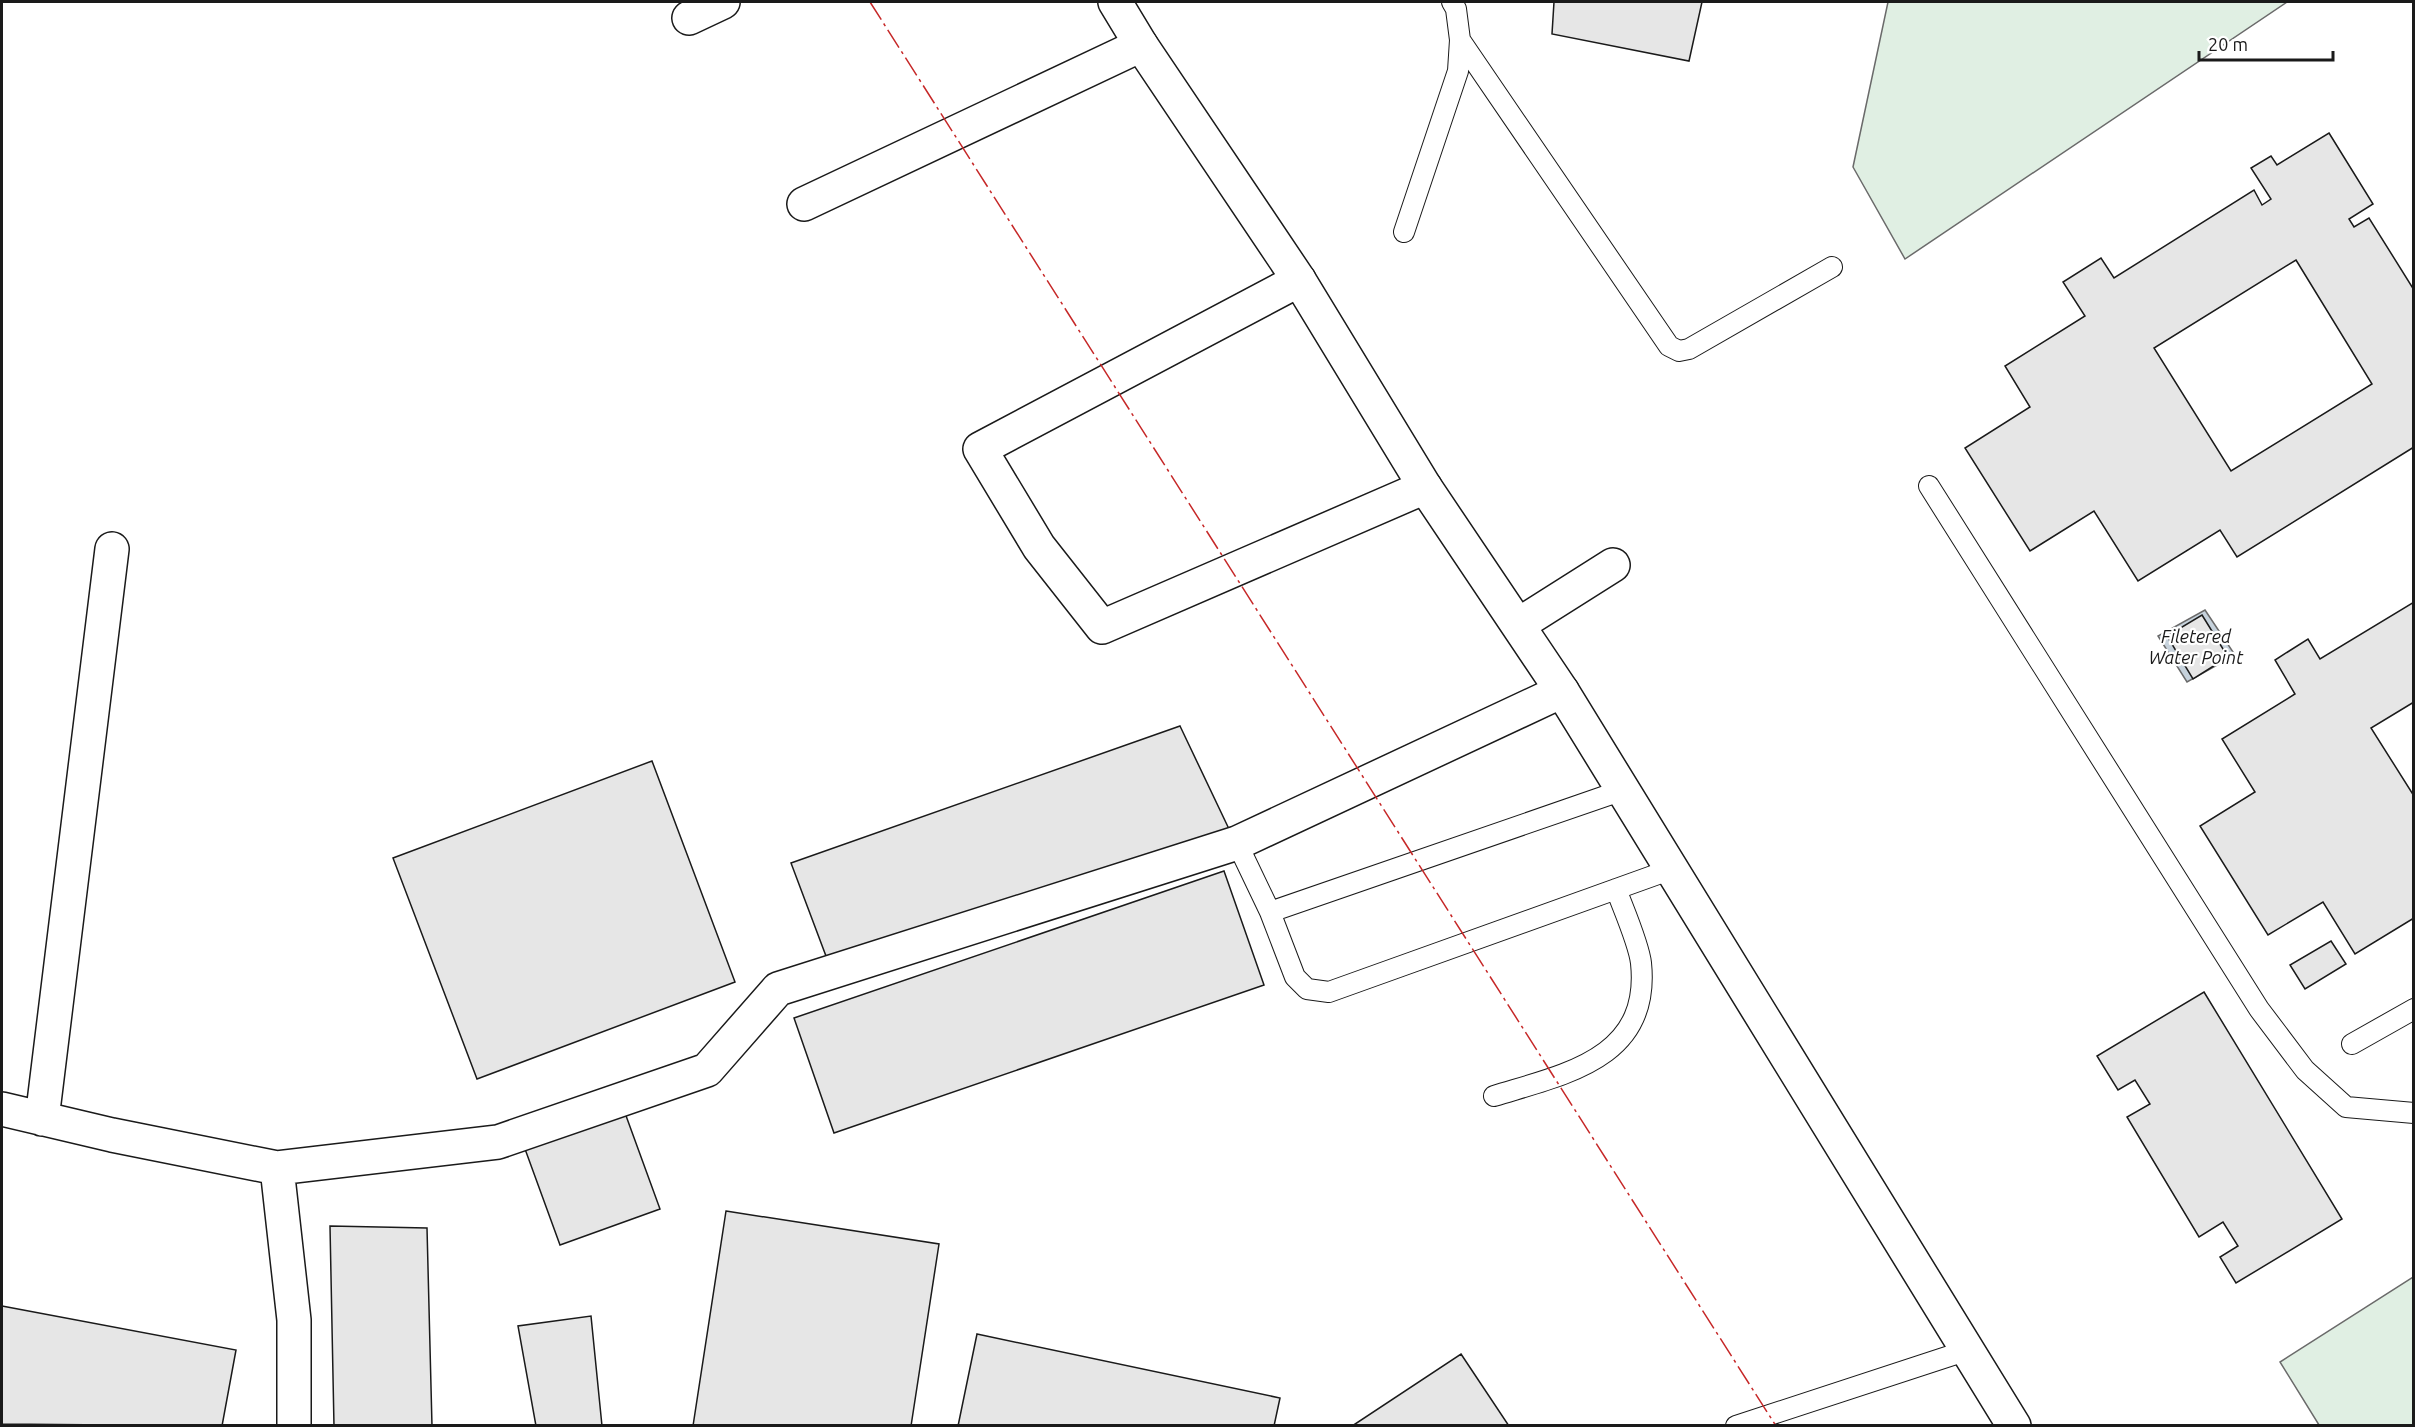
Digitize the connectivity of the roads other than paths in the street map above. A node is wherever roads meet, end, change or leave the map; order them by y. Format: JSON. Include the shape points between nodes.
{"nodes":[{"id":1,"x":723,"y":2,"type":"edge"},
{"id":2,"x":1115,"y":2,"type":"edge"},
{"id":3,"x":1452,"y":2,"type":"edge"},
{"id":4,"x":689,"y":18,"type":"dead end"},
{"id":5,"x":1460,"y":40,"type":"junction"},
{"id":6,"x":1141,"y":45,"type":"junction"},
{"id":7,"x":804,"y":204,"type":"dead end"},
{"id":8,"x":1404,"y":232,"type":"dead end"},
{"id":9,"x":1832,"y":267,"type":"dead end"},
{"id":10,"x":1299,"y":280,"type":"junction"},
{"id":11,"x":1929,"y":486,"type":"dead end"},
{"id":12,"x":1425,"y":487,"type":"junction"},
{"id":13,"x":112,"y":549,"type":"dead end"},
{"id":14,"x":1613,"y":565,"type":"dead end"},
{"id":15,"x":1518,"y":625,"type":"junction"},
{"id":16,"x":1562,"y":690,"type":"junction"},
{"id":17,"x":1623,"y":790,"type":"junction"},
{"id":18,"x":1237,"y":843,"type":"junction"},
{"id":19,"x":1672,"y":868,"type":"junction"},
{"id":20,"x":1616,"y":889,"type":"junction"},
{"id":21,"x":1270,"y":912,"type":"junction"},
{"id":22,"x":2414,"y":1009,"type":"edge"},
{"id":23,"x":2352,"y":1044,"type":"dead end"},
{"id":24,"x":1494,"y":1096,"type":"dead end"},
{"id":25,"x":2,"y":1109,"type":"edge"},
{"id":26,"x":2414,"y":1113,"type":"edge"},
{"id":27,"x":42,"y":1119,"type":"junction"},
{"id":28,"x":277,"y":1168,"type":"junction"},
{"id":29,"x":1968,"y":1350,"type":"junction"},
{"id":30,"x":294,"y":1425,"type":"edge"},
{"id":31,"x":1736,"y":1425,"type":"edge"},
{"id":32,"x":2014,"y":1425,"type":"edge"}],
"edges":[{"from":1,"to":4,"type":"street"},
{"from":2,"to":6,"type":"street"},
{"from":3,"to":5,"type":"lane"},
{"from":5,"to":8,"type":"lane","via":[[1458,71]]},
{"from":5,"to":9,"type":"lane","via":[[1669,346],[1679,351],[1689,349]]},
{"from":6,"to":7,"type":"street"},
{"from":6,"to":10,"type":"street"},
{"from":10,"to":12,"type":"street"},
{"from":10,"to":12,"type":"street","via":[[981,449],[1039,547],[1102,627]]},
{"from":11,"to":26,"type":"lane","via":[[2259,1009],[2305,1070],[2346,1107]]},
{"from":12,"to":15,"type":"street"},
{"from":13,"to":27,"type":"street"},
{"from":14,"to":15,"type":"street"},
{"from":15,"to":16,"type":"street"},
{"from":16,"to":17,"type":"street"},
{"from":16,"to":18,"type":"street"},
{"from":17,"to":19,"type":"street"},
{"from":17,"to":21,"type":"lane"},
{"from":18,"to":21,"type":"lane"},
{"from":18,"to":28,"type":"street","via":[[778,990],[707,1070],[498,1142]]},
{"from":19,"to":20,"type":"lane"},
{"from":19,"to":29,"type":"street"},
{"from":20,"to":21,"type":"lane","via":[[1329,992],[1307,989],[1295,977]]},
{"from":20,"to":24,"type":"lane","via":[[1641,961],[1641,986],[1626,1033],[1601,1057],[1561,1075]]},
{"from":22,"to":23,"type":"lane"},
{"from":25,"to":27,"type":"street"},
{"from":27,"to":28,"type":"street"},
{"from":28,"to":30,"type":"street","via":[[294,1320]]},
{"from":29,"to":31,"type":"lane"},
{"from":29,"to":32,"type":"street"}]}
